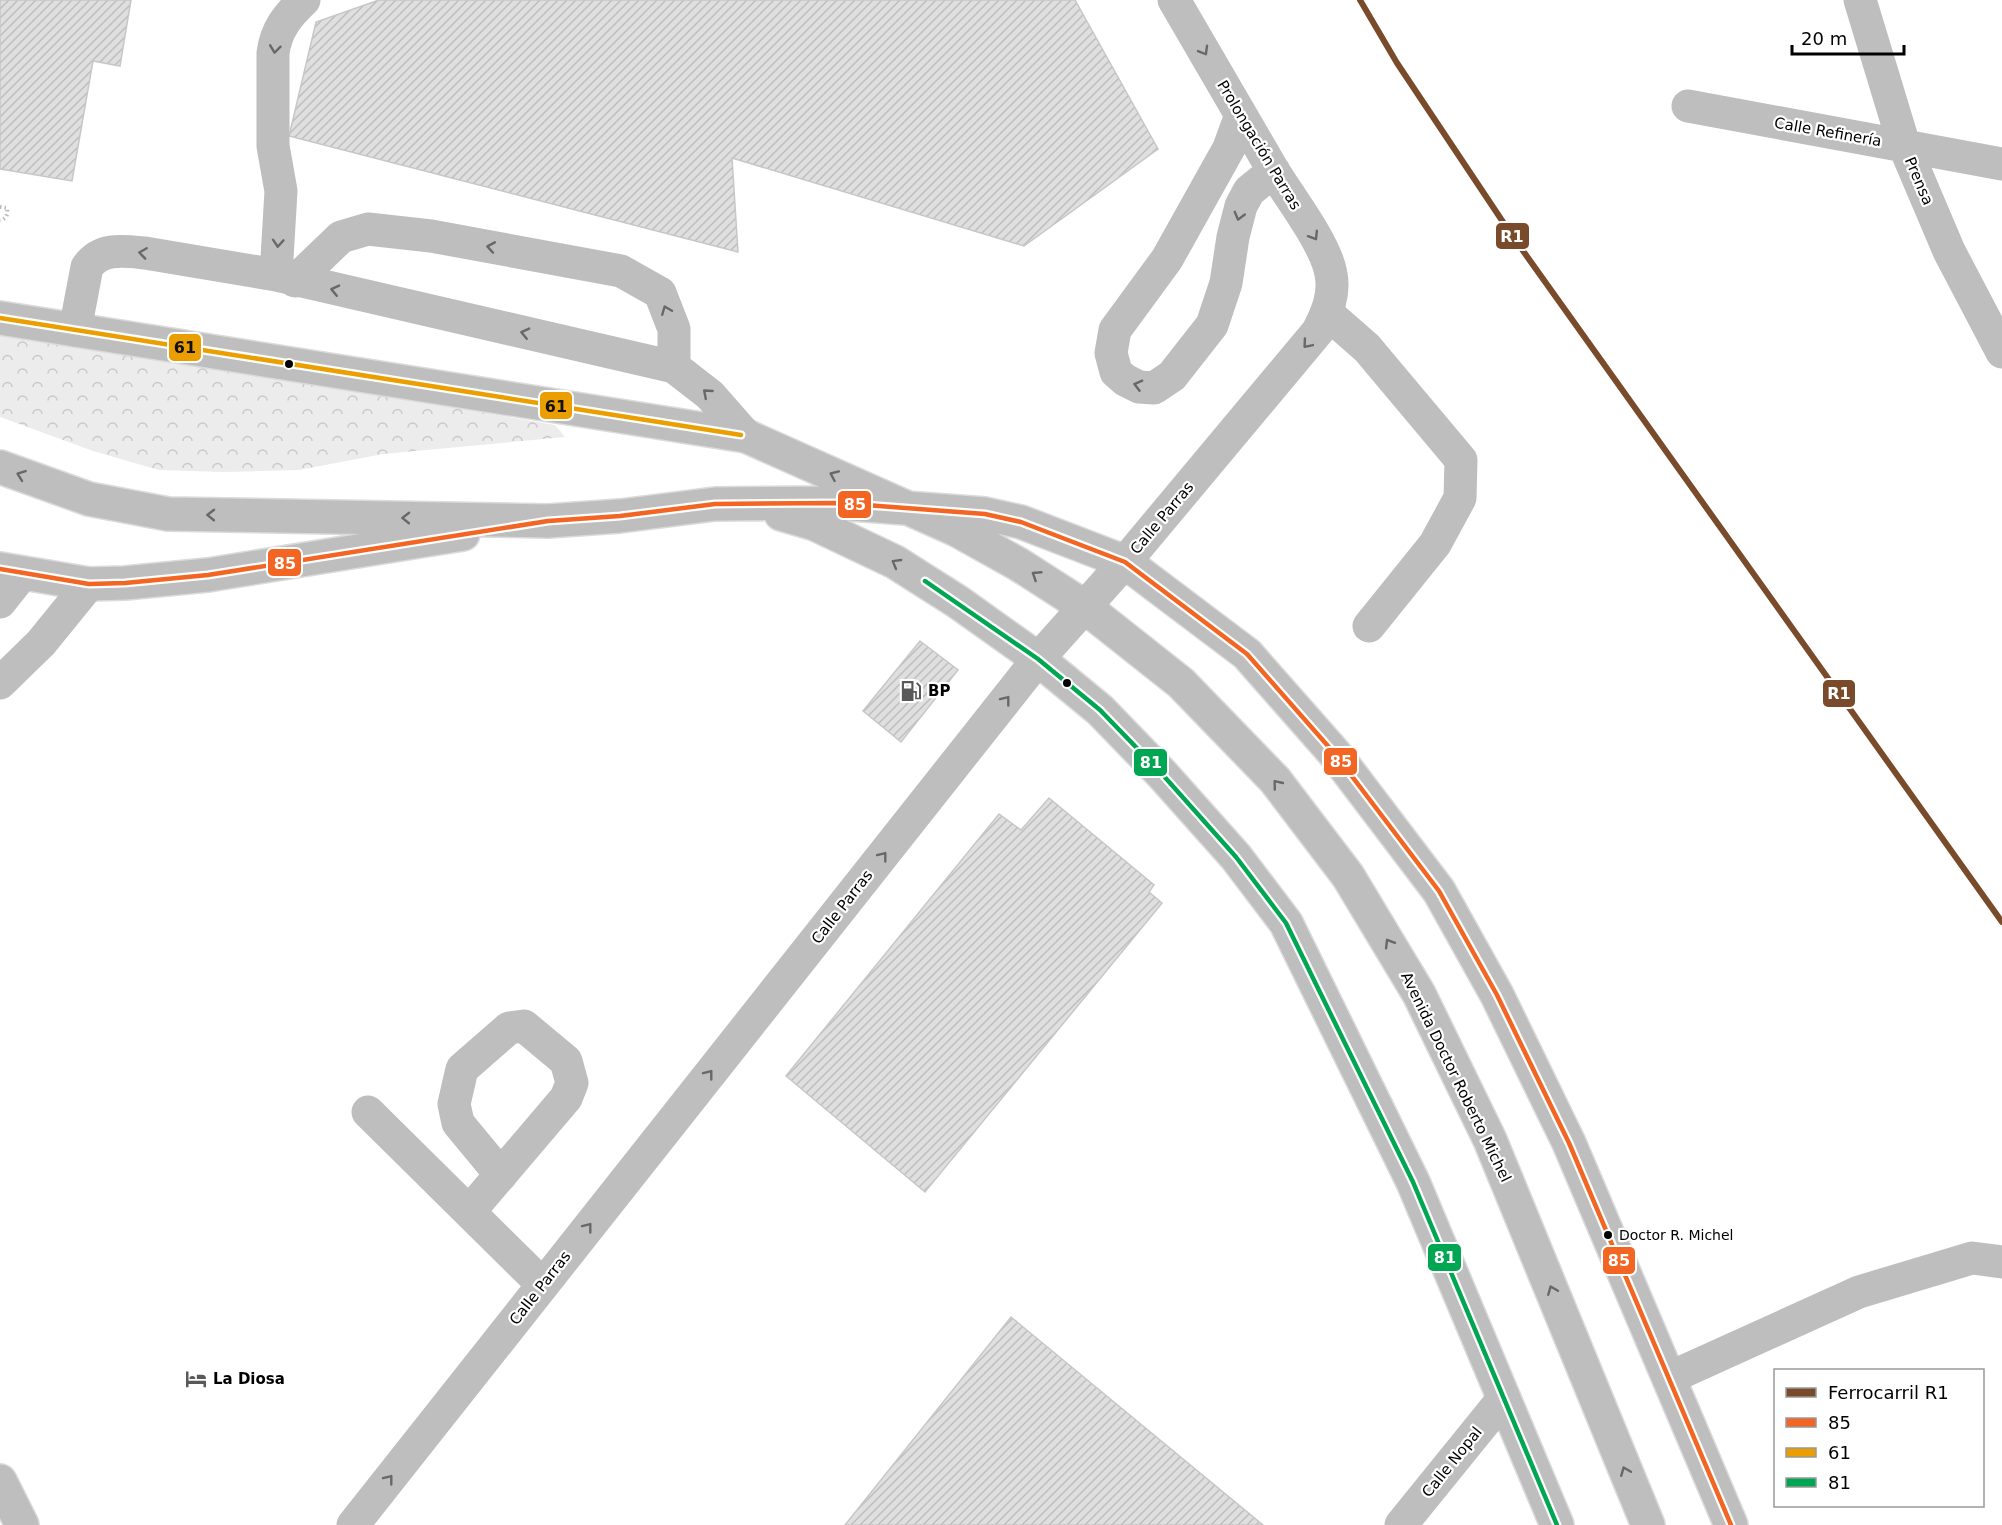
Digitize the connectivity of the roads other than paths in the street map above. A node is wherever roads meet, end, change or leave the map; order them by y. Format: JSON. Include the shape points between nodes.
{"nodes":[{"id":1,"x":304,"y":0,"type":"edge"},
{"id":2,"x":1174,"y":0,"type":"edge"},
{"id":3,"x":1860,"y":0,"type":"edge"},
{"id":4,"x":1689,"y":106,"type":"dead end"},
{"id":5,"x":1241,"y":115,"type":"junction"},
{"id":6,"x":1904,"y":145,"type":"junction"},
{"id":7,"x":2002,"y":164,"type":"edge"},
{"id":8,"x":1274,"y":171,"type":"junction"},
{"id":9,"x":285,"y":278,"type":"junction"},
{"id":10,"x":1330,"y":303,"type":"junction"},
{"id":11,"x":0,"y":318,"type":"edge"},
{"id":12,"x":75,"y":330,"type":"junction"},
{"id":13,"x":2002,"y":352,"type":"edge"},
{"id":14,"x":674,"y":367,"type":"junction"},
{"id":15,"x":746,"y":436,"type":"junction"},
{"id":16,"x":0,"y":467,"type":"edge"},
{"id":17,"x":747,"y":504,"type":"junction"},
{"id":18,"x":907,"y":508,"type":"junction"},
{"id":19,"x":548,"y":521,"type":"junction"},
{"id":20,"x":1125,"y":562,"type":"junction"},
{"id":21,"x":12,"y":571,"type":"edge"},
{"id":22,"x":89,"y":584,"type":"junction"},
{"id":23,"x":0,"y":602,"type":"edge"},
{"id":24,"x":1085,"y":607,"type":"junction"},
{"id":25,"x":1369,"y":626,"type":"dead end"},
{"id":26,"x":1038,"y":659,"type":"junction"},
{"id":27,"x":0,"y":683,"type":"edge"},
{"id":28,"x":368,"y":1112,"type":"dead end"},
{"id":29,"x":501,"y":1175,"type":"dead end"},
{"id":30,"x":469,"y":1212,"type":"junction"},
{"id":31,"x":2002,"y":1262,"type":"edge"},
{"id":32,"x":543,"y":1285,"type":"junction"},
{"id":33,"x":1669,"y":1378,"type":"junction"},
{"id":34,"x":1503,"y":1399,"type":"junction"},
{"id":35,"x":0,"y":1481,"type":"edge"},
{"id":36,"x":22,"y":1525,"type":"edge"},
{"id":37,"x":353,"y":1525,"type":"edge"},
{"id":38,"x":1401,"y":1525,"type":"edge"},
{"id":39,"x":1557,"y":1525,"type":"edge"},
{"id":40,"x":1648,"y":1525,"type":"edge"},
{"id":41,"x":1731,"y":1525,"type":"edge"}],
"edges":[{"from":1,"to":9,"type":"main road","one_way":true,"via":[[285,20],[273,53],[273,146],[281,191]]},
{"from":2,"to":5,"type":"main road","name":"Prolongación Parras","one_way":true},
{"from":3,"to":6,"type":"main road","name":"Prensa"},
{"from":4,"to":6,"type":"main road","name":"Calle Refinería"},
{"from":5,"to":8,"type":"main road","name":"Prolongación Parras"},
{"from":8,"to":5,"type":"main road","one_way":true,"via":[[1249,191],[1241,206],[1226,283],[1212,325],[1172,376],[1154,388],[1139,387],[1125,380],[1116,372],[1111,353],[1115,330],[1167,259],[1229,148]]},
{"from":6,"to":7,"type":"main road","name":"Calle Refinería"},
{"from":6,"to":13,"type":"main road","name":"Prensa","via":[[1949,251]]},
{"from":8,"to":10,"type":"main road","name":"Prolongación Parras","one_way":true,"via":[[1325,253],[1331,274]]},
{"from":9,"to":12,"type":"main road","one_way":true,"via":[[145,253],[100,254],[87,267]]},
{"from":14,"to":9,"type":"main road","one_way":true},
{"from":14,"to":9,"type":"main road","one_way":true,"via":[[674,329],[660,293],[621,271],[430,236],[368,229],[341,237]]},
{"from":10,"to":20,"type":"main road","name":"Calle Parras","one_way":true,"via":[[1318,331]]},
{"from":10,"to":25,"type":"main road","via":[[1461,460],[1460,498],[1435,544]]},
{"from":11,"to":12,"type":"main road"},
{"from":12,"to":15,"type":"main road"},
{"from":15,"to":14,"type":"main road","one_way":true,"via":[[710,395]]},
{"from":18,"to":15,"type":"main road","one_way":true},
{"from":19,"to":16,"type":"main road","one_way":true,"via":[[168,514],[89,499]]},
{"from":17,"to":18,"type":"main road","name":"Avenida Doctor Roberto Michel","via":[[839,503]]},
{"from":17,"to":19,"type":"main road","name":"Avenida Doctor Roberto Michel"},
{"from":26,"to":17,"type":"main road","name":"Avenida Doctor Roberto Michel","one_way":true,"via":[[886,557],[815,524]]},
{"from":18,"to":20,"type":"main road","name":"Avenida Doctor Roberto Michel","via":[[985,514],[1021,522]]},
{"from":24,"to":18,"type":"main road","name":"Avenida Doctor Roberto Michel","one_way":true,"via":[[957,530]]},
{"from":19,"to":22,"type":"main road","name":"Avenida Doctor Roberto Michel","via":[[208,575]]},
{"from":20,"to":24,"type":"main road","name":"Calle Parras"},
{"from":20,"to":33,"type":"main road","name":"Avenida Doctor Roberto Michel","via":[[1246,654],[1335,754],[1439,891],[1497,995],[1569,1143]]},
{"from":21,"to":22,"type":"main road","name":"Avenida Doctor Roberto Michel"},
{"from":21,"to":23,"type":"main road"},
{"from":22,"to":27,"type":"main road","via":[[41,643]]},
{"from":24,"to":26,"type":"main road","name":"Calle Parras"},
{"from":40,"to":24,"type":"main road","name":"Avenida Doctor Roberto Michel","one_way":true,"via":[[1490,1140],[1419,993],[1354,886],[1275,780],[1181,683]]},
{"from":32,"to":26,"type":"main road","name":"Calle Parras","one_way":true},
{"from":26,"to":34,"type":"main road","name":"Avenida Doctor Roberto Michel","via":[[1100,710],[1162,774],[1236,857],[1286,923],[1413,1182]]},
{"from":28,"to":30,"type":"main road"},
{"from":29,"to":30,"type":"main road"},
{"from":30,"to":32,"type":"main road"},
{"from":31,"to":33,"type":"main road","via":[[1972,1258],[1859,1292]]},
{"from":37,"to":32,"type":"main road","name":"Calle Parras","one_way":true},
{"from":33,"to":41,"type":"main road","name":"Avenida Doctor Roberto Michel"},
{"from":34,"to":38,"type":"main road","name":"Calle Nopal"},
{"from":34,"to":39,"type":"main road","name":"Avenida Doctor Roberto Michel"},
{"from":35,"to":36,"type":"main road"}]}
